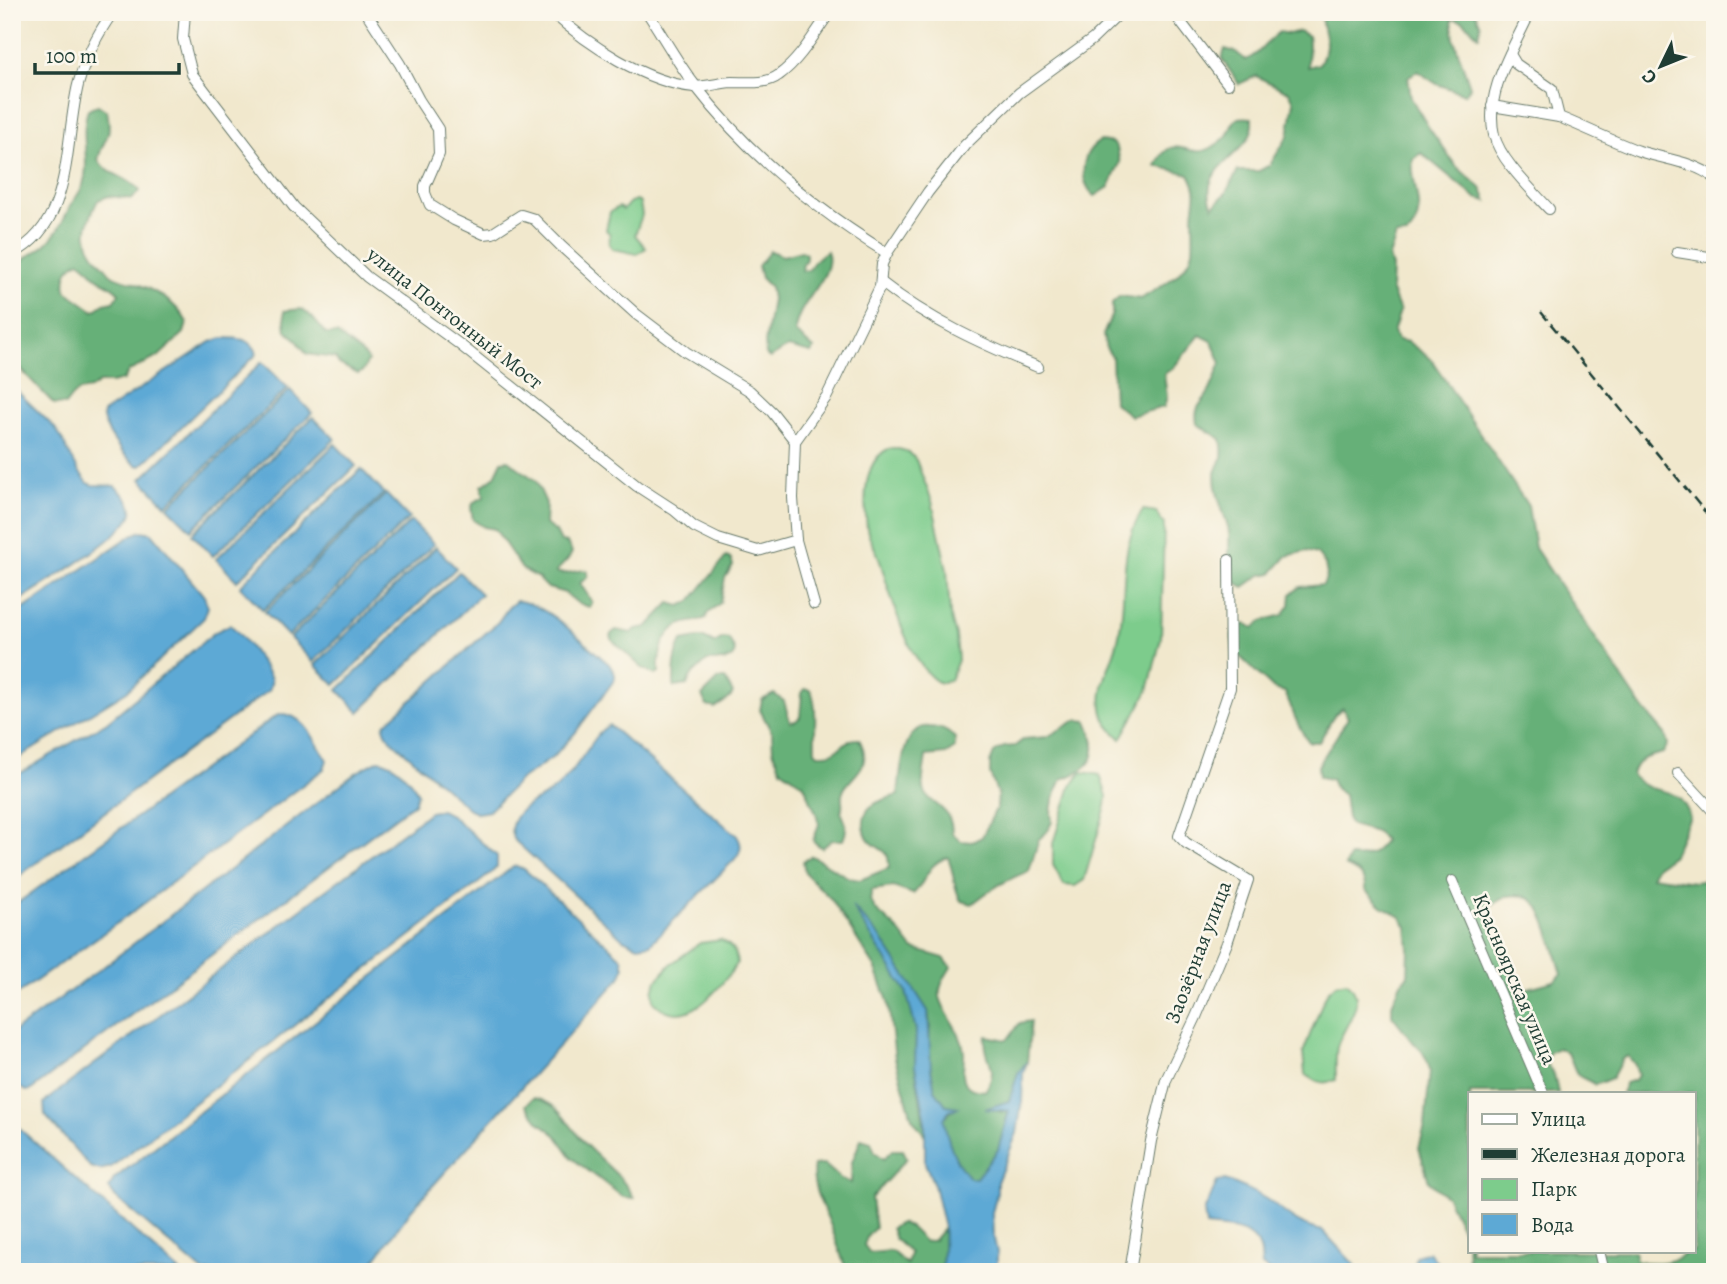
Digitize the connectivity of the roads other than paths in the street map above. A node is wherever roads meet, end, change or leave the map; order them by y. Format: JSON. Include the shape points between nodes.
{"nodes":[{"id":1,"x":113,"y":12,"type":"edge"},
{"id":2,"x":186,"y":12,"type":"edge"},
{"id":3,"x":366,"y":12,"type":"edge"},
{"id":4,"x":552,"y":12,"type":"edge"},
{"id":5,"x":647,"y":12,"type":"edge"},
{"id":6,"x":830,"y":12,"type":"edge"},
{"id":7,"x":1121,"y":12,"type":"edge"},
{"id":8,"x":1173,"y":12,"type":"edge"},
{"id":9,"x":1530,"y":12,"type":"edge"},
{"id":10,"x":1510,"y":54,"type":"junction"},
{"id":11,"x":1228,"y":84,"type":"dead end"},
{"id":12,"x":697,"y":87,"type":"junction"},
{"id":13,"x":1492,"y":106,"type":"junction"},
{"id":14,"x":1559,"y":117,"type":"junction"},
{"id":15,"x":1715,"y":178,"type":"edge"},
{"id":16,"x":1549,"y":209,"type":"dead end"},
{"id":17,"x":1677,"y":252,"type":"dead end"},
{"id":18,"x":887,"y":253,"type":"junction"},
{"id":19,"x":12,"y":254,"type":"edge"},
{"id":20,"x":1715,"y":258,"type":"edge"},
{"id":21,"x":882,"y":283,"type":"junction"},
{"id":22,"x":1038,"y":367,"type":"dead end"},
{"id":23,"x":795,"y":441,"type":"junction"},
{"id":24,"x":796,"y":541,"type":"junction"},
{"id":25,"x":1228,"y":560,"type":"dead end"},
{"id":26,"x":814,"y":604,"type":"dead end"},
{"id":27,"x":1678,"y":773,"type":"dead end"},
{"id":28,"x":1715,"y":813,"type":"edge"},
{"id":29,"x":1452,"y":881,"type":"dead end"},
{"id":30,"x":1543,"y":1092,"type":"edge"},
{"id":31,"x":1599,"y":1252,"type":"edge"},
{"id":32,"x":1130,"y":1272,"type":"edge"},
{"id":33,"x":1604,"y":1272,"type":"edge"}],
"edges":[{"from":1,"to":19,"type":"street","via":[[90,50],[78,85],[58,200],[45,228]]},
{"from":2,"to":24,"type":"street","name":"улица Понтонный Мост","via":[[183,39],[192,74],[294,207],[367,277],[694,527],[758,551]]},
{"from":3,"to":23,"type":"street","via":[[438,129],[439,154],[425,186],[430,205],[484,234],[494,233],[521,215],[534,219],[636,314],[686,352],[750,391]]},
{"from":4,"to":12,"type":"street","via":[[642,72]]},
{"from":5,"to":12,"type":"street"},
{"from":6,"to":12,"type":"street","via":[[788,66],[771,80]]},
{"from":7,"to":18,"type":"street","via":[[1093,39],[1019,93],[965,145]]},
{"from":8,"to":11,"type":"street"},
{"from":9,"to":10,"type":"street"},
{"from":10,"to":13,"type":"street"},
{"from":10,"to":14,"type":"street","via":[[1516,64],[1552,89]]},
{"from":12,"to":18,"type":"street","via":[[797,190]]},
{"from":13,"to":14,"type":"street"},
{"from":13,"to":16,"type":"street","via":[[1494,136],[1503,153]]},
{"from":14,"to":15,"type":"street","via":[[1640,151],[1686,162]]},
{"from":17,"to":20,"type":"street"},
{"from":18,"to":21,"type":"street"},
{"from":21,"to":22,"type":"street","via":[[976,342]]},
{"from":21,"to":23,"type":"street","via":[[827,396]]},
{"from":23,"to":24,"type":"street"},
{"from":24,"to":26,"type":"street"},
{"from":25,"to":32,"type":"street","name":"Заозёрная улица","via":[[1230,688],[1178,836],[1248,880],[1227,943],[1166,1080],[1151,1141]]},
{"from":27,"to":28,"type":"street"},
{"from":29,"to":30,"type":"street","name":"Красноярская улица"},
{"from":31,"to":33,"type":"street"}]}
